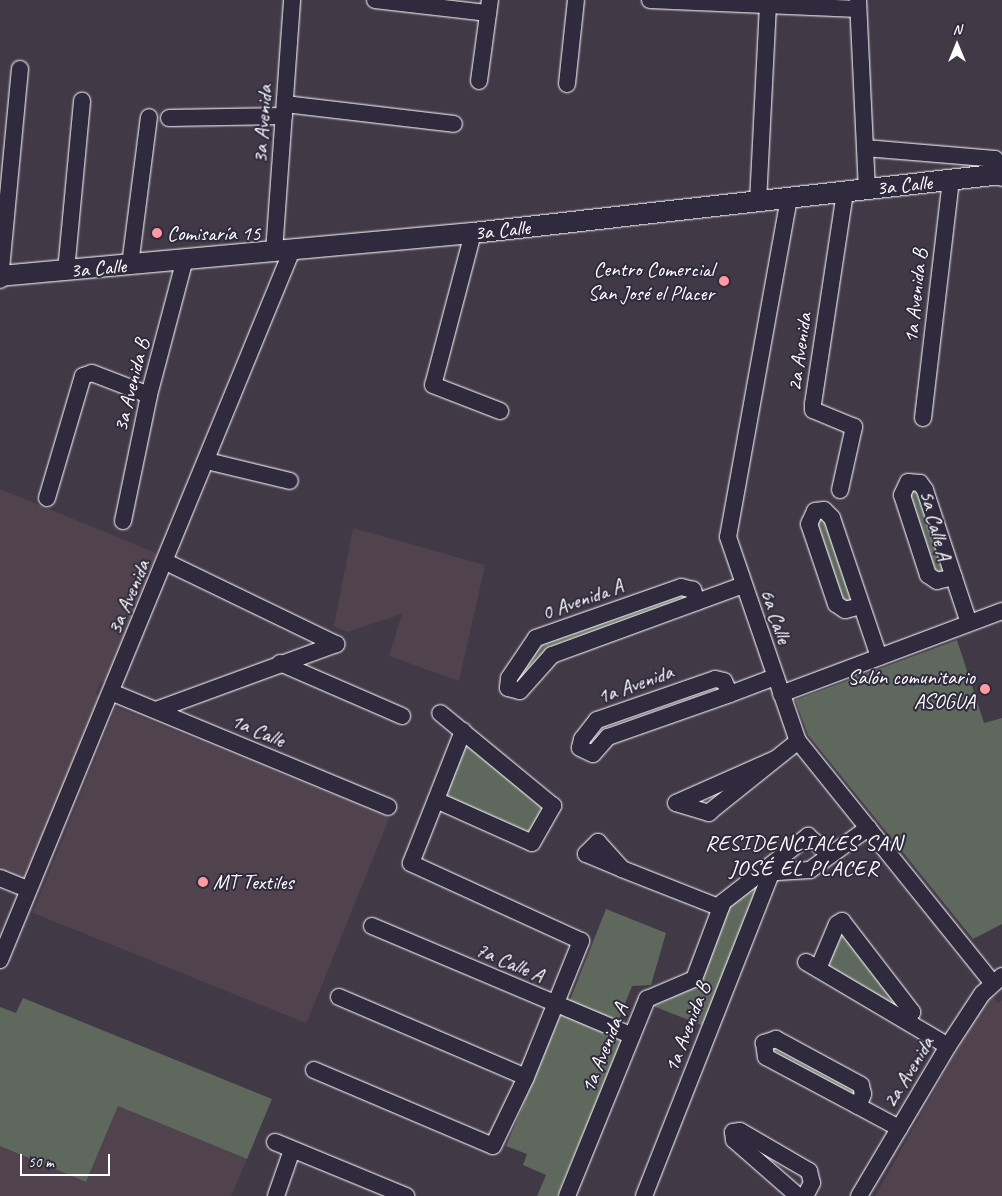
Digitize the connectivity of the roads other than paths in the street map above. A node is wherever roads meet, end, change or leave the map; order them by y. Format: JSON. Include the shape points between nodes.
{"nodes":[{"id":1,"x":292,"y":0,"type":"edge"},
{"id":2,"x":375,"y":0,"type":"edge"},
{"id":3,"x":576,"y":0,"type":"edge"},
{"id":4,"x":650,"y":0,"type":"edge"},
{"id":5,"x":858,"y":4,"type":"edge"},
{"id":6,"x":768,"y":5,"type":"junction"},
{"id":7,"x":489,"y":7,"type":"edge"},
{"id":8,"x":20,"y":69,"type":"dead end"},
{"id":9,"x":479,"y":81,"type":"dead end"},
{"id":10,"x":567,"y":84,"type":"dead end"},
{"id":11,"x":82,"y":101,"type":"dead end"},
{"id":12,"x":284,"y":110,"type":"junction"},
{"id":13,"x":149,"y":116,"type":"dead end"},
{"id":14,"x":169,"y":118,"type":"dead end"},
{"id":15,"x":454,"y":124,"type":"dead end"},
{"id":16,"x":865,"y":148,"type":"junction"},
{"id":17,"x":1002,"y":175,"type":"edge"},
{"id":18,"x":951,"y":180,"type":"junction"},
{"id":19,"x":867,"y":189,"type":"junction"},
{"id":20,"x":845,"y":193,"type":"junction"},
{"id":21,"x":789,"y":198,"type":"junction"},
{"id":22,"x":758,"y":202,"type":"junction"},
{"id":23,"x":473,"y":233,"type":"junction"},
{"id":24,"x":283,"y":251,"type":"junction"},
{"id":25,"x":185,"y":259,"type":"junction"},
{"id":26,"x":130,"y":265,"type":"junction"},
{"id":27,"x":66,"y":271,"type":"junction"},
{"id":28,"x":0,"y":277,"type":"edge"},
{"id":29,"x":149,"y":395,"type":"junction"},
{"id":30,"x":500,"y":411,"type":"dead end"},
{"id":31,"x":923,"y":418,"type":"dead end"},
{"id":32,"x":207,"y":461,"type":"junction"},
{"id":33,"x":290,"y":481,"type":"dead end"},
{"id":34,"x":840,"y":490,"type":"dead end"},
{"id":35,"x":47,"y":498,"type":"dead end"},
{"id":36,"x":123,"y":521,"type":"dead end"},
{"id":37,"x":166,"y":562,"type":"junction"},
{"id":38,"x":954,"y":577,"type":"junction"},
{"id":39,"x":743,"y":585,"type":"junction"},
{"id":40,"x":698,"y":602,"type":"junction"},
{"id":41,"x":861,"y":606,"type":"junction"},
{"id":42,"x":1002,"y":611,"type":"edge"},
{"id":43,"x":969,"y":623,"type":"junction"},
{"id":44,"x":879,"y":657,"type":"junction"},
{"id":45,"x":280,"y":663,"type":"junction"},
{"id":46,"x":775,"y":677,"type":"junction"},
{"id":47,"x":111,"y":692,"type":"junction"},
{"id":48,"x":730,"y":694,"type":"junction"},
{"id":49,"x":781,"y":694,"type":"junction"},
{"id":50,"x":156,"y":710,"type":"junction"},
{"id":51,"x":440,"y":713,"type":"dead end"},
{"id":52,"x":402,"y":716,"type":"dead end"},
{"id":53,"x":463,"y":731,"type":"junction"},
{"id":54,"x":798,"y":741,"type":"junction"},
{"id":55,"x":775,"y":759,"type":"junction"},
{"id":56,"x":436,"y":800,"type":"junction"},
{"id":57,"x":388,"y":807,"type":"dead end"},
{"id":58,"x":868,"y":828,"type":"junction"},
{"id":59,"x":830,"y":855,"type":"junction"},
{"id":60,"x":622,"y":869,"type":"dead end"},
{"id":61,"x":766,"y":873,"type":"junction"},
{"id":62,"x":0,"y":878,"type":"edge"},
{"id":63,"x":29,"y":890,"type":"junction"},
{"id":64,"x":721,"y":908,"type":"junction"},
{"id":65,"x":372,"y":926,"type":"dead end"},
{"id":66,"x":0,"y":960,"type":"edge"},
{"id":67,"x":997,"y":979,"type":"edge"},
{"id":68,"x":339,"y":997,"type":"dead end"},
{"id":69,"x":556,"y":1005,"type":"junction"},
{"id":70,"x":907,"y":1021,"type":"junction"},
{"id":71,"x":632,"y":1036,"type":"junction"},
{"id":72,"x":948,"y":1046,"type":"junction"},
{"id":73,"x":314,"y":1070,"type":"dead end"},
{"id":74,"x":526,"y":1077,"type":"junction"},
{"id":75,"x":858,"y":1106,"type":"junction"},
{"id":76,"x":899,"y":1128,"type":"junction"},
{"id":77,"x":275,"y":1142,"type":"dead end"},
{"id":78,"x":292,"y":1150,"type":"junction"},
{"id":79,"x":276,"y":1196,"type":"edge"},
{"id":80,"x":406,"y":1196,"type":"edge"},
{"id":81,"x":567,"y":1196,"type":"edge"},
{"id":82,"x":644,"y":1196,"type":"edge"},
{"id":83,"x":798,"y":1196,"type":"edge"},
{"id":84,"x":805,"y":1196,"type":"edge"},
{"id":85,"x":859,"y":1196,"type":"edge"}],
"edges":[{"from":1,"to":12,"type":"street","name":"3a Avenida"},
{"from":2,"to":7,"type":"street"},
{"from":3,"to":10,"type":"street"},
{"from":4,"to":6,"type":"street"},
{"from":5,"to":6,"type":"street"},
{"from":5,"to":16,"type":"street"},
{"from":6,"to":22,"type":"street"},
{"from":7,"to":9,"type":"street"},
{"from":8,"to":28,"type":"street"},
{"from":11,"to":27,"type":"street"},
{"from":12,"to":14,"type":"street"},
{"from":12,"to":15,"type":"street"},
{"from":12,"to":24,"type":"street","name":"3a Avenida"},
{"from":13,"to":26,"type":"street"},
{"from":16,"to":17,"type":"street","via":[[995,159]]},
{"from":16,"to":19,"type":"street"},
{"from":17,"to":18,"type":"main road","name":"3a Calle"},
{"from":18,"to":19,"type":"main road","name":"3a Calle"},
{"from":18,"to":31,"type":"street","name":"1a Avenida B"},
{"from":19,"to":20,"type":"main road","name":"3a Calle"},
{"from":20,"to":21,"type":"main road","name":"3a Calle"},
{"from":20,"to":34,"type":"street","name":"2a Avenida","via":[[813,404],[813,410],[854,427]]},
{"from":21,"to":22,"type":"main road","name":"3a Calle"},
{"from":21,"to":39,"type":"street","name":"6a Calle","via":[[728,524]]},
{"from":22,"to":23,"type":"main road","name":"3a Calle"},
{"from":23,"to":24,"type":"main road","name":"3a Calle"},
{"from":23,"to":30,"type":"street","via":[[434,385]]},
{"from":24,"to":25,"type":"main road","name":"3a Calle"},
{"from":24,"to":32,"type":"street","name":"3a Avenida"},
{"from":25,"to":26,"type":"main road","name":"3a Calle"},
{"from":25,"to":29,"type":"street","name":"3a Avenida B"},
{"from":26,"to":27,"type":"main road","name":"3a Calle"},
{"from":27,"to":28,"type":"main road","name":"3a Calle"},
{"from":29,"to":35,"type":"street","via":[[92,373],[83,376]]},
{"from":29,"to":36,"type":"street","name":"3a Avenida B"},
{"from":32,"to":33,"type":"street"},
{"from":32,"to":37,"type":"street","name":"3a Avenida"},
{"from":37,"to":45,"type":"street","via":[[336,644]]},
{"from":37,"to":47,"type":"street","name":"3a Avenida"},
{"from":38,"to":38,"type":"street","name":"5a Calle A","via":[[937,581],[928,575],[902,495],[908,482],[920,483],[925,490]]},
{"from":38,"to":43,"type":"street","name":"5a Calle A"},
{"from":39,"to":40,"type":"street","name":"0 Avenida A"},
{"from":39,"to":46,"type":"street","name":"6a Calle"},
{"from":40,"to":40,"type":"street","name":"0 Avenida A","via":[[552,655],[520,691],[508,688],[509,678],[536,638],[681,587],[693,590]]},
{"from":41,"to":41,"type":"street","via":[[845,610],[836,604],[809,524],[816,511],[830,514]]},
{"from":41,"to":44,"type":"street"},
{"from":42,"to":43,"type":"street"},
{"from":43,"to":44,"type":"street"},
{"from":44,"to":49,"type":"street"},
{"from":45,"to":50,"type":"street"},
{"from":45,"to":52,"type":"street"},
{"from":46,"to":48,"type":"street","name":"1a Avenida"},
{"from":46,"to":49,"type":"street","name":"6a Calle"},
{"from":47,"to":50,"type":"street","name":"1a Calle"},
{"from":47,"to":63,"type":"street","name":"3a Avenida"},
{"from":48,"to":48,"type":"street","name":"1a Avenida","via":[[608,737],[593,754],[580,748],[582,739],[597,720],[715,679],[724,681]]},
{"from":49,"to":54,"type":"street","name":"6a Calle"},
{"from":50,"to":57,"type":"street","name":"1a Calle"},
{"from":51,"to":53,"type":"street"},
{"from":53,"to":56,"type":"street"},
{"from":53,"to":56,"type":"street","via":[[550,802],[552,809],[532,843]]},
{"from":54,"to":55,"type":"street"},
{"from":54,"to":58,"type":"street","name":"6a Calle"},
{"from":55,"to":55,"type":"street","via":[[709,812],[676,803],[678,800]]},
{"from":56,"to":69,"type":"street","via":[[412,866],[580,939]]},
{"from":58,"to":59,"type":"street"},
{"from":58,"to":67,"type":"street","name":"6a Calle"},
{"from":59,"to":61,"type":"street","via":[[810,870]]},
{"from":59,"to":61,"type":"street","name":"1a Avenida A","via":[[808,836]]},
{"from":60,"to":64,"type":"street"},
{"from":61,"to":64,"type":"street","name":"1a Avenida A"},
{"from":61,"to":82,"type":"street","name":"1a Avenida B"},
{"from":62,"to":63,"type":"street"},
{"from":63,"to":66,"type":"street","name":"3a Avenida"},
{"from":64,"to":71,"type":"street","name":"1a Avenida A","via":[[694,979],[646,999]]},
{"from":65,"to":69,"type":"street","name":"7a Calle A"},
{"from":67,"to":72,"type":"street","name":"2a Avenida"},
{"from":68,"to":74,"type":"street"},
{"from":69,"to":71,"type":"street","name":"7a Calle A"},
{"from":69,"to":74,"type":"street"},
{"from":70,"to":70,"type":"street","via":[[812,965],[837,924],[842,921],[912,1012]]},
{"from":70,"to":72,"type":"street"},
{"from":71,"to":81,"type":"street","name":"1a Avenida A"},
{"from":72,"to":76,"type":"street","name":"2a Avenida"},
{"from":73,"to":74,"type":"street","via":[[493,1146]]},
{"from":75,"to":75,"type":"street","via":[[766,1057],[764,1043],[776,1040],[860,1084],[864,1094]]},
{"from":75,"to":76,"type":"street"},
{"from":76,"to":85,"type":"street","name":"2a Avenida"},
{"from":77,"to":78,"type":"street"},
{"from":78,"to":79,"type":"street"},
{"from":78,"to":80,"type":"street"},
{"from":83,"to":84,"type":"street","via":[[734,1140],[733,1132],[740,1131],[809,1171],[812,1183]]}]}
